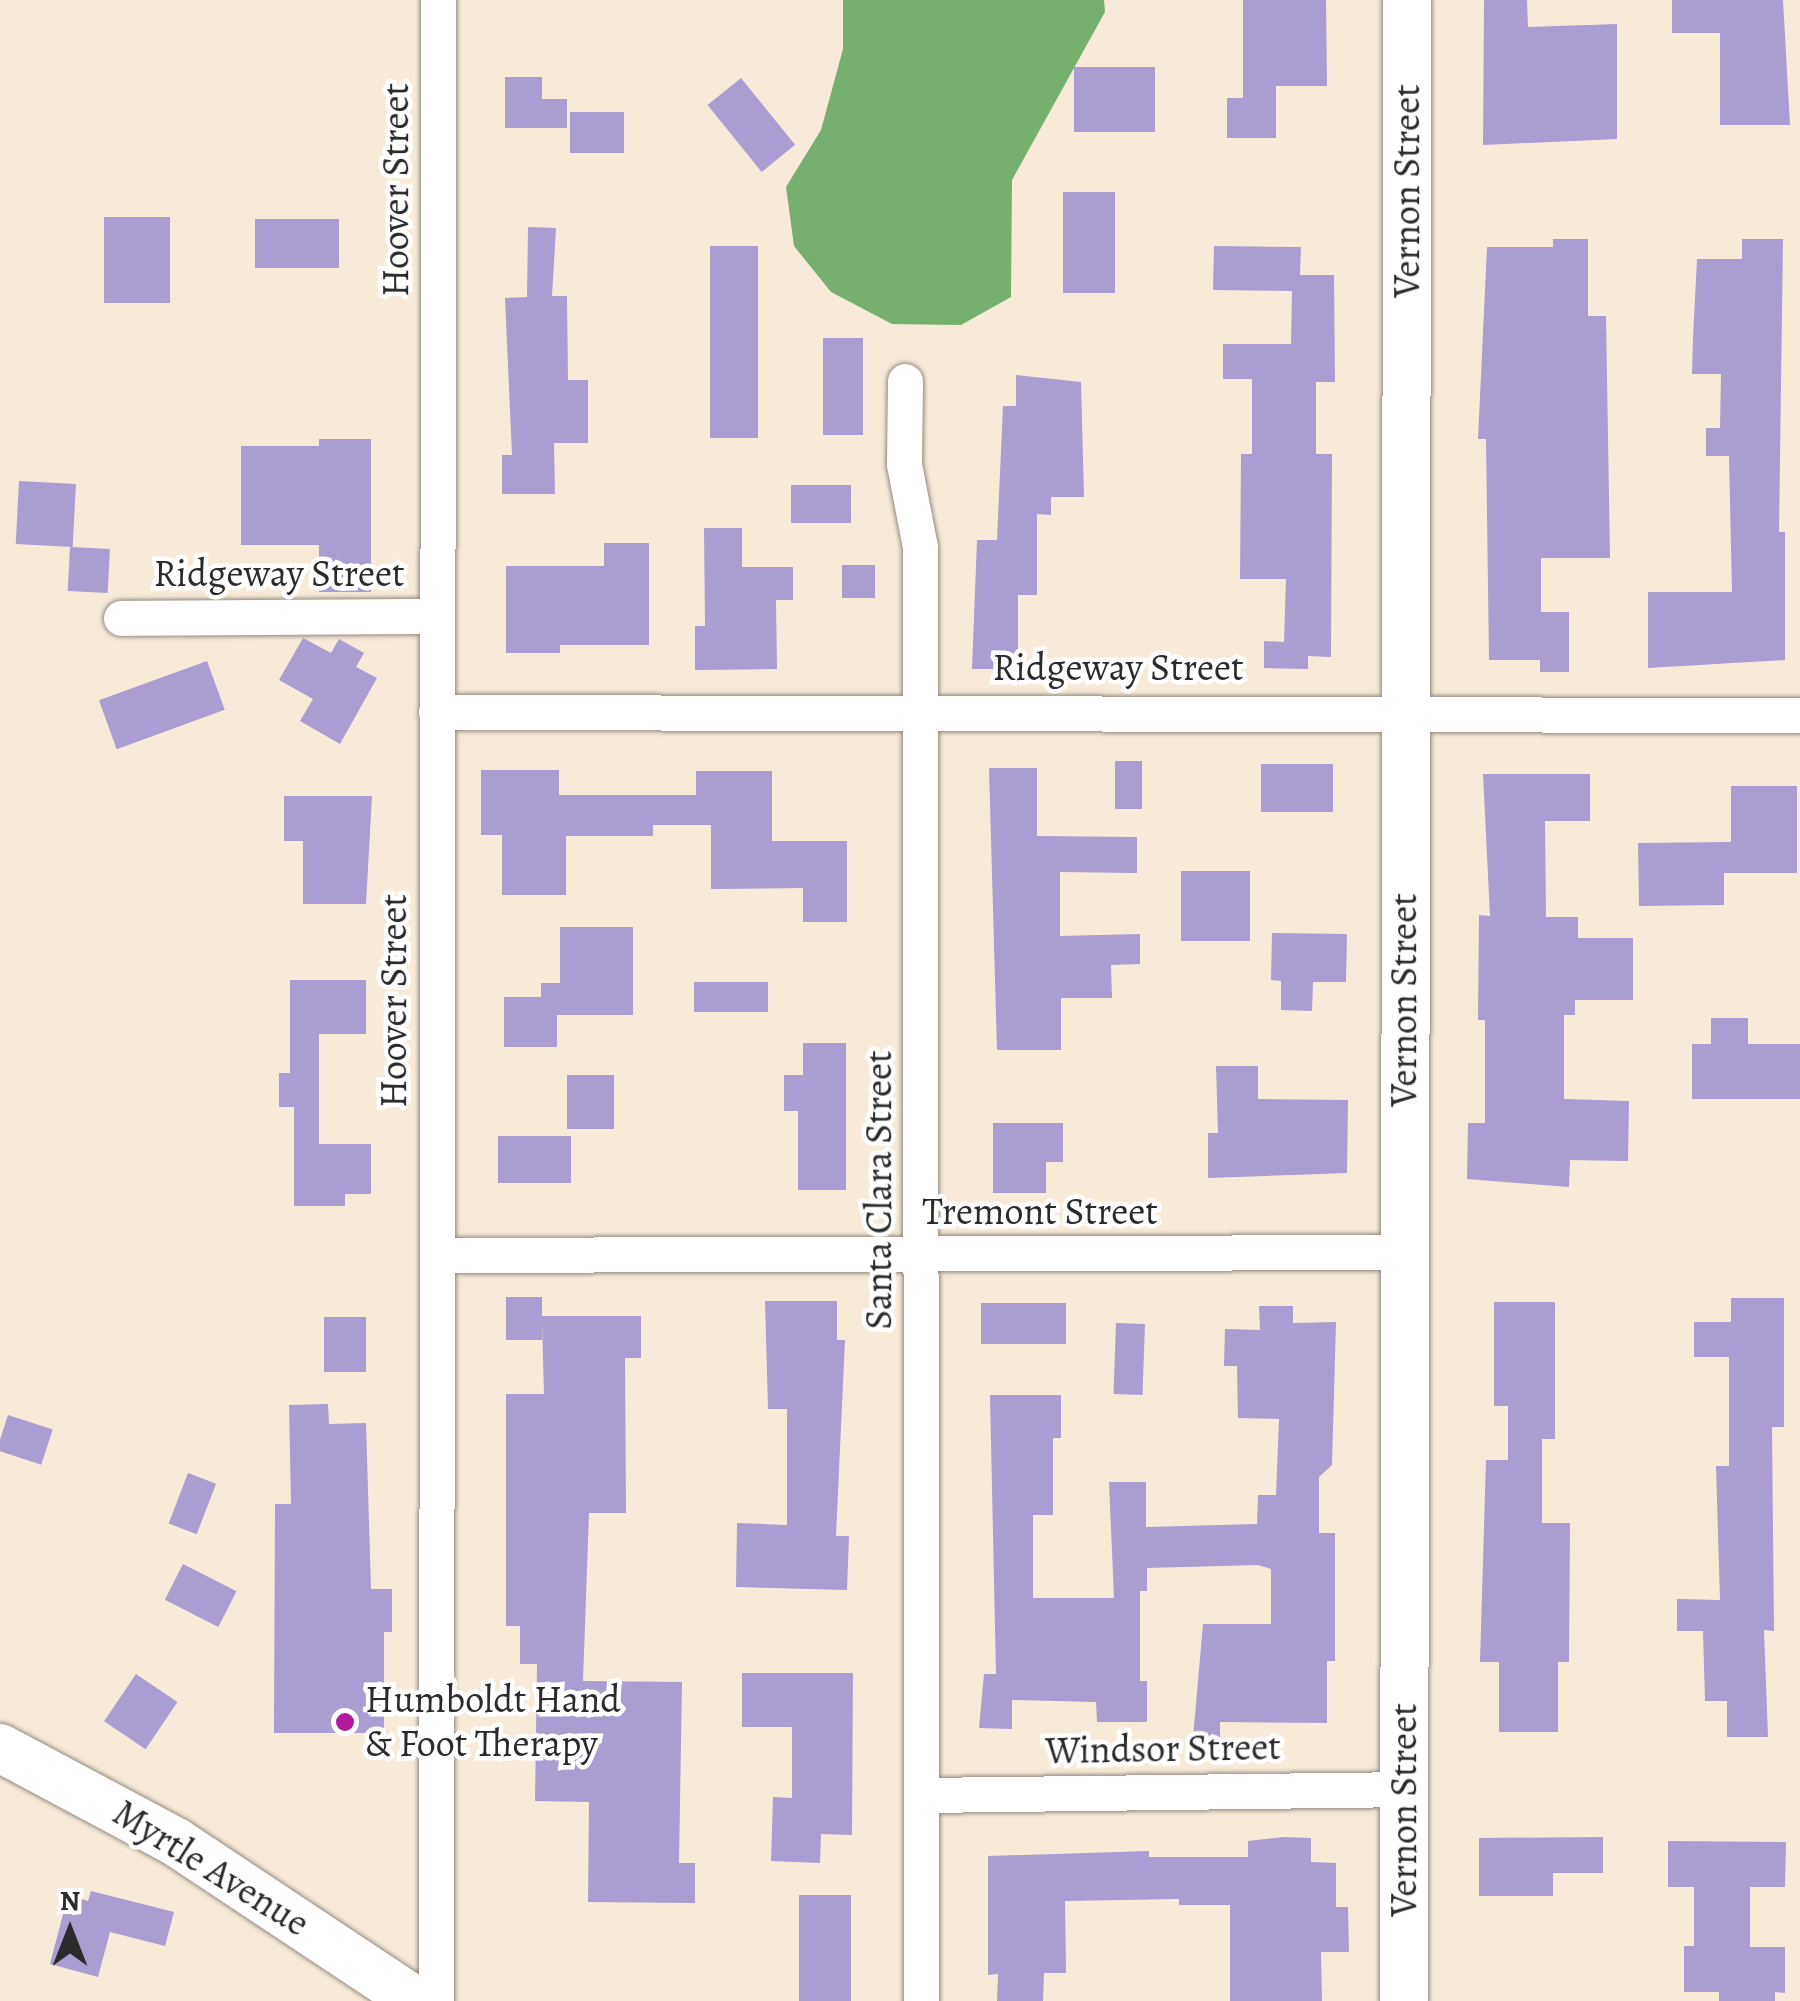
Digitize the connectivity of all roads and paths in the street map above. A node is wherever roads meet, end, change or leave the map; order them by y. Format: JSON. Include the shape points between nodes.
{"nodes":[{"id":1,"x":438,"y":0,"type":"edge"},
{"id":2,"x":1407,"y":0,"type":"edge"},
{"id":3,"x":905,"y":381,"type":"dead end"},
{"id":4,"x":437,"y":616,"type":"junction"},
{"id":5,"x":121,"y":618,"type":"dead end"},
{"id":6,"x":921,"y":711,"type":"junction"},
{"id":7,"x":1404,"y":711,"type":"junction"},
{"id":8,"x":436,"y":712,"type":"junction"},
{"id":9,"x":1800,"y":715,"type":"edge"},
{"id":10,"x":1404,"y":1252,"type":"junction"},
{"id":11,"x":437,"y":1255,"type":"junction"},
{"id":12,"x":921,"y":1256,"type":"junction"},
{"id":13,"x":0,"y":1748,"type":"edge"},
{"id":14,"x":1405,"y":1789,"type":"junction"},
{"id":15,"x":922,"y":1794,"type":"junction"},
{"id":16,"x":415,"y":2001,"type":"edge"},
{"id":17,"x":436,"y":2001,"type":"edge"},
{"id":18,"x":921,"y":2001,"type":"edge"},
{"id":19,"x":1404,"y":2001,"type":"edge"}],
"edges":[{"from":1,"to":4,"type":"street","name":"Hoover Street"},
{"from":2,"to":7,"type":"street","name":"Vernon Street"},
{"from":3,"to":6,"type":"street","name":"Santa Clara Street","via":[[904,464],[920,547]]},
{"from":4,"to":5,"type":"street","name":"Ridgeway Street"},
{"from":4,"to":8,"type":"street","name":"Hoover Street"},
{"from":6,"to":7,"type":"street","name":"Ridgeway Street"},
{"from":6,"to":8,"type":"street","name":"Ridgeway Street"},
{"from":6,"to":12,"type":"street","name":"Santa Clara Street"},
{"from":7,"to":9,"type":"street","name":"Ridgeway Street"},
{"from":7,"to":10,"type":"street","name":"Vernon Street"},
{"from":8,"to":11,"type":"street","name":"Hoover Street"},
{"from":10,"to":12,"type":"street","name":"Tremont Street"},
{"from":10,"to":14,"type":"street","name":"Vernon Street"},
{"from":11,"to":12,"type":"street","name":"Tremont Street"},
{"from":11,"to":17,"type":"street","name":"Hoover Street"},
{"from":12,"to":15,"type":"street","name":"Santa Clara Street"},
{"from":13,"to":16,"type":"street","name":"Myrtle Avenue","via":[[206,1860]]},
{"from":14,"to":15,"type":"street","name":"Windsor Street"},
{"from":14,"to":19,"type":"street","name":"Vernon Street"},
{"from":15,"to":18,"type":"street","name":"Santa Clara Street"}]}
